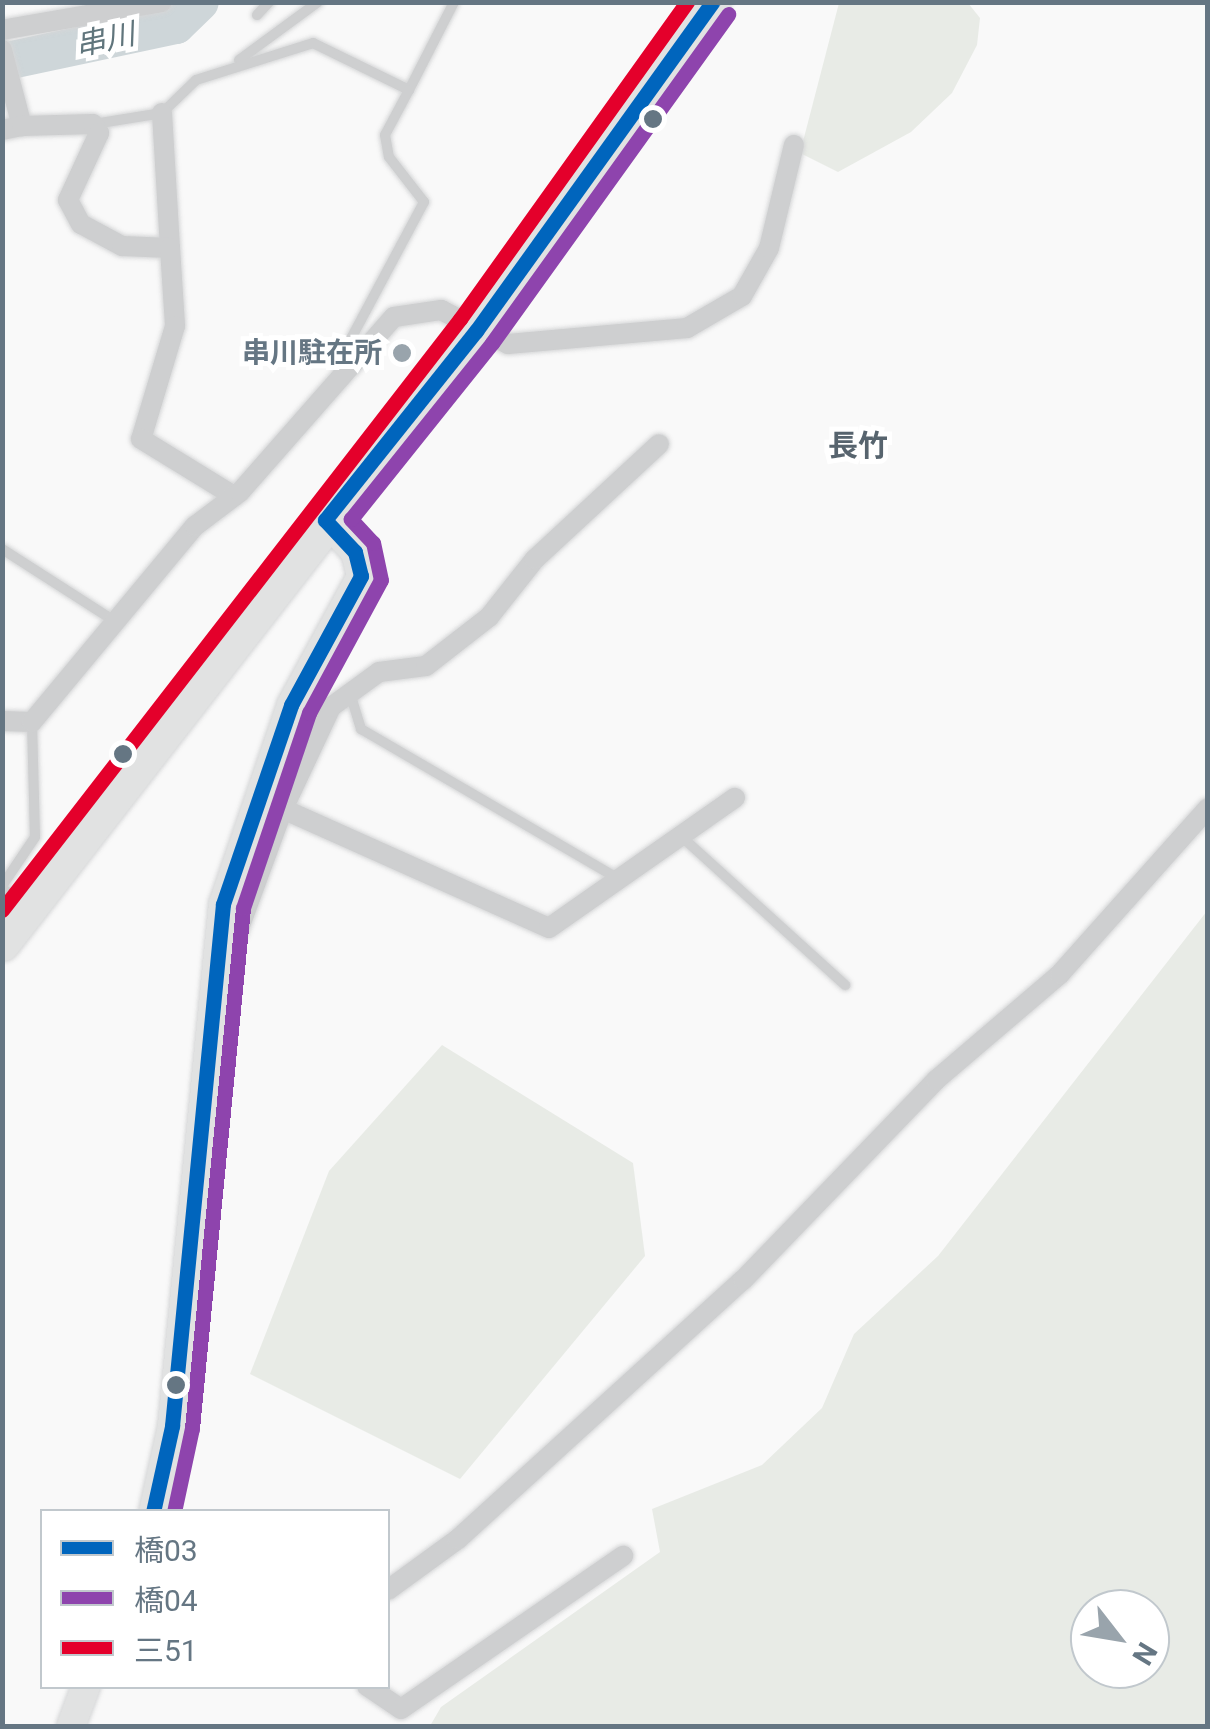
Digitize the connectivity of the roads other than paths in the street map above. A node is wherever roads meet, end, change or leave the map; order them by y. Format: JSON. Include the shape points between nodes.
{"nodes":[{"id":1,"x":162,"y":2,"type":"edge"},
{"id":2,"x":269,"y":2,"type":"edge"},
{"id":3,"x":318,"y":2,"type":"edge"},
{"id":4,"x":454,"y":2,"type":"edge"},
{"id":5,"x":712,"y":2,"type":"edge"},
{"id":6,"x":141,"y":5,"type":"edge"},
{"id":7,"x":257,"y":15,"type":"dead end"},
{"id":8,"x":2,"y":30,"type":"edge"},
{"id":9,"x":2,"y":50,"type":"edge"},
{"id":10,"x":230,"y":66,"type":"junction"},
{"id":11,"x":409,"y":90,"type":"junction"},
{"id":12,"x":162,"y":113,"type":"junction"},
{"id":13,"x":15,"y":123,"type":"edge"},
{"id":14,"x":93,"y":124,"type":"junction"},
{"id":15,"x":794,"y":145,"type":"dead end"},
{"id":16,"x":170,"y":248,"type":"junction"},
{"id":17,"x":476,"y":331,"type":"junction"},
{"id":18,"x":365,"y":354,"type":"junction"},
{"id":19,"x":658,"y":444,"type":"dead end"},
{"id":20,"x":234,"y":496,"type":"junction"},
{"id":21,"x":325,"y":520,"type":"junction"},
{"id":22,"x":2,"y":549,"type":"edge"},
{"id":23,"x":116,"y":623,"type":"junction"},
{"id":24,"x":350,"y":693,"type":"junction"},
{"id":25,"x":2,"y":721,"type":"edge"},
{"id":26,"x":32,"y":722,"type":"junction"},
{"id":27,"x":734,"y":798,"type":"dead end"},
{"id":28,"x":283,"y":808,"type":"junction"},
{"id":29,"x":1208,"y":808,"type":"edge"},
{"id":30,"x":684,"y":838,"type":"junction"},
{"id":31,"x":624,"y":882,"type":"junction"},
{"id":32,"x":2,"y":886,"type":"edge"},
{"id":33,"x":9,"y":918,"type":"edge"},
{"id":34,"x":216,"y":940,"type":"junction"},
{"id":35,"x":845,"y":985,"type":"dead end"},
{"id":36,"x":154,"y":1509,"type":"edge"},
{"id":37,"x":622,"y":1556,"type":"dead end"},
{"id":38,"x":390,"y":1589,"type":"edge"},
{"id":39,"x":85,"y":1689,"type":"edge"},
{"id":40,"x":371,"y":1689,"type":"edge"},
{"id":41,"x":71,"y":1726,"type":"edge"}],
"edges":[{"from":1,"to":6,"type":"street"},
{"from":2,"to":7,"type":"lane"},
{"from":3,"to":10,"type":"lane"},
{"from":4,"to":11,"type":"lane"},
{"from":5,"to":17,"type":"highway"},
{"from":6,"to":8,"type":"street"},
{"from":9,"to":13,"type":"street"},
{"from":10,"to":11,"type":"lane","via":[[313,43]]},
{"from":10,"to":12,"type":"lane","via":[[196,80]]},
{"from":11,"to":18,"type":"lane","via":[[385,135],[389,157],[424,202],[352,337]]},
{"from":12,"to":14,"type":"lane"},
{"from":12,"to":16,"type":"street"},
{"from":13,"to":14,"type":"street"},
{"from":14,"to":16,"type":"street","via":[[99,133],[68,200],[81,224],[122,246]]},
{"from":15,"to":17,"type":"street","via":[[769,248],[729,304],[688,328],[567,344],[508,344]]},
{"from":16,"to":20,"type":"street","via":[[175,326],[141,439]]},
{"from":17,"to":18,"type":"street","via":[[420,308],[394,317]]},
{"from":17,"to":21,"type":"highway"},
{"from":18,"to":20,"type":"street"},
{"from":19,"to":24,"type":"street","via":[[536,559],[490,617],[426,666],[379,672]]},
{"from":20,"to":23,"type":"street","via":[[195,526]]},
{"from":21,"to":33,"type":"highway"},
{"from":21,"to":34,"type":"main road","via":[[358,556],[360,581],[291,705]]},
{"from":22,"to":23,"type":"lane"},
{"from":23,"to":26,"type":"street"},
{"from":24,"to":28,"type":"street","via":[[332,707]]},
{"from":24,"to":31,"type":"lane","via":[[362,729]]},
{"from":25,"to":26,"type":"street"},
{"from":26,"to":32,"type":"lane","via":[[35,837]]},
{"from":27,"to":30,"type":"street"},
{"from":28,"to":31,"type":"street","via":[[526,924],[549,928]]},
{"from":28,"to":34,"type":"street","via":[[238,932]]},
{"from":29,"to":38,"type":"street","via":[[1060,974],[936,1080],[743,1280],[458,1539]]},
{"from":30,"to":31,"type":"street"},
{"from":30,"to":35,"type":"lane"},
{"from":34,"to":36,"type":"main road","via":[[172,1426]]},
{"from":37,"to":40,"type":"street","via":[[401,1709]]},
{"from":39,"to":41,"type":"main road"}]}
